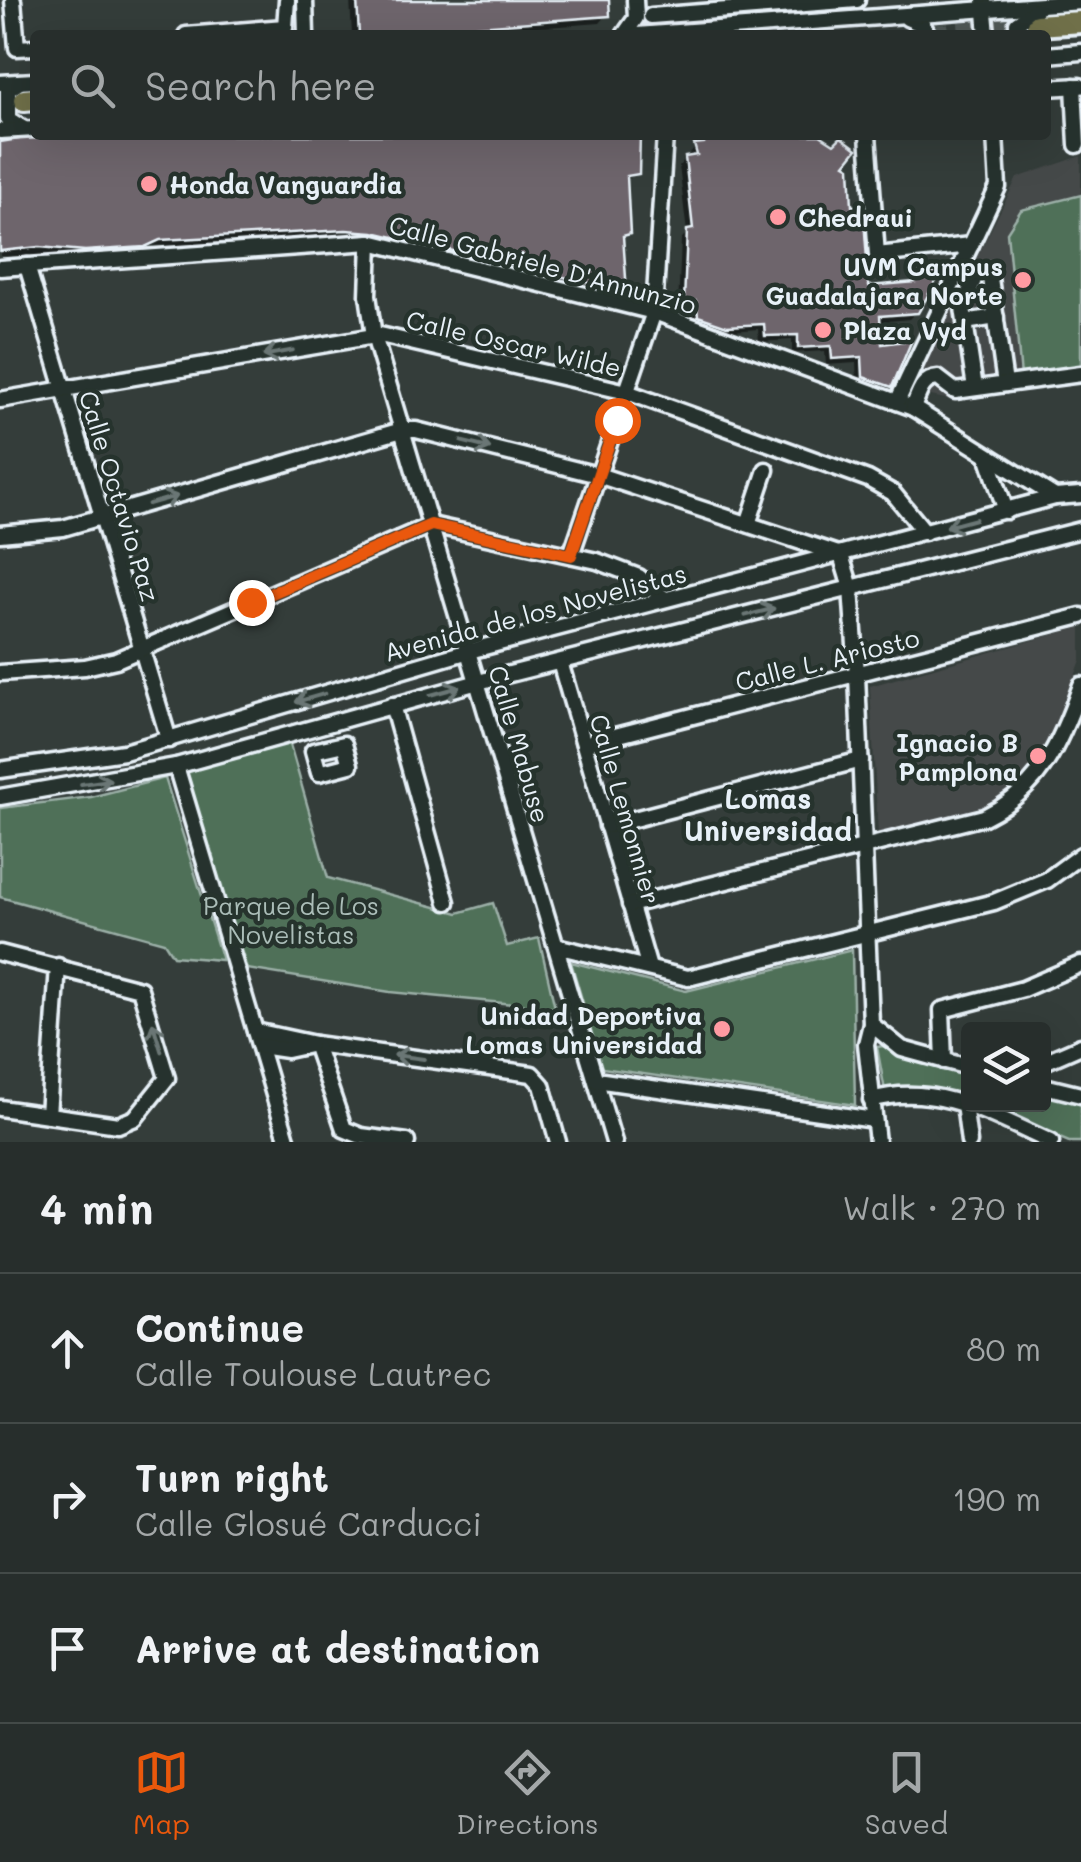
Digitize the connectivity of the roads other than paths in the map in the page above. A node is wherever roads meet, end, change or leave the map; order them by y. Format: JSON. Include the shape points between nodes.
{"nodes":[{"id":1,"x":13,"y":0,"type":"edge"},
{"id":2,"x":287,"y":0,"type":"edge"},
{"id":3,"x":305,"y":0,"type":"edge"},
{"id":4,"x":634,"y":0,"type":"edge"},
{"id":5,"x":858,"y":0,"type":"edge"},
{"id":6,"x":810,"y":2,"type":"edge"},
{"id":7,"x":1081,"y":2,"type":"edge"},
{"id":8,"x":984,"y":5,"type":"edge"},
{"id":9,"x":1047,"y":5,"type":"junction"},
{"id":10,"x":650,"y":8,"type":"edge"},
{"id":11,"x":899,"y":16,"type":"junction"},
{"id":12,"x":812,"y":22,"type":"junction"},
{"id":13,"x":1081,"y":22,"type":"edge"},
{"id":14,"x":257,"y":30,"type":"edge"},
{"id":15,"x":306,"y":30,"type":"edge"},
{"id":16,"x":628,"y":30,"type":"edge"},
{"id":17,"x":696,"y":30,"type":"edge"},
{"id":18,"x":926,"y":30,"type":"edge"},
{"id":19,"x":986,"y":30,"type":"edge"},
{"id":20,"x":1017,"y":30,"type":"edge"},
{"id":21,"x":1038,"y":30,"type":"edge"},
{"id":22,"x":1051,"y":31,"type":"edge"},
{"id":23,"x":1081,"y":32,"type":"edge"},
{"id":24,"x":30,"y":47,"type":"edge"},
{"id":25,"x":1081,"y":52,"type":"edge"},
{"id":26,"x":1051,"y":55,"type":"edge"},
{"id":27,"x":0,"y":84,"type":"edge"},
{"id":28,"x":1078,"y":86,"type":"edge"},
{"id":29,"x":1051,"y":88,"type":"edge"},
{"id":30,"x":29,"y":105,"type":"edge"},
{"id":31,"x":0,"y":131,"type":"edge"},
{"id":32,"x":667,"y":140,"type":"edge"},
{"id":33,"x":868,"y":140,"type":"edge"},
{"id":34,"x":994,"y":140,"type":"edge"},
{"id":35,"x":1078,"y":144,"type":"dead end"},
{"id":36,"x":370,"y":242,"type":"junction"},
{"id":37,"x":971,"y":245,"type":"junction"},
{"id":38,"x":27,"y":266,"type":"junction"},
{"id":39,"x":0,"y":268,"type":"edge"},
{"id":40,"x":654,"y":312,"type":"junction"},
{"id":41,"x":996,"y":317,"type":"junction"},
{"id":42,"x":965,"y":322,"type":"junction"},
{"id":43,"x":374,"y":336,"type":"junction"},
{"id":44,"x":1081,"y":374,"type":"edge"},
{"id":45,"x":1005,"y":384,"type":"junction"},
{"id":46,"x":976,"y":388,"type":"junction"},
{"id":47,"x":65,"y":390,"type":"junction"},
{"id":48,"x":627,"y":392,"type":"junction"},
{"id":49,"x":0,"y":400,"type":"edge"},
{"id":50,"x":896,"y":402,"type":"junction"},
{"id":51,"x":913,"y":408,"type":"junction"},
{"id":52,"x":402,"y":430,"type":"junction"},
{"id":53,"x":987,"y":454,"type":"junction"},
{"id":54,"x":766,"y":470,"type":"dead end"},
{"id":55,"x":598,"y":475,"type":"junction"},
{"id":56,"x":1081,"y":495,"type":"edge"},
{"id":57,"x":1056,"y":498,"type":"junction"},
{"id":58,"x":1006,"y":510,"type":"junction"},
{"id":59,"x":104,"y":517,"type":"junction"},
{"id":60,"x":748,"y":524,"type":"junction"},
{"id":61,"x":431,"y":525,"type":"junction"},
{"id":62,"x":1081,"y":530,"type":"edge"},
{"id":63,"x":926,"y":532,"type":"junction"},
{"id":64,"x":0,"y":534,"type":"edge"},
{"id":65,"x":571,"y":555,"type":"junction"},
{"id":66,"x":842,"y":555,"type":"junction"},
{"id":67,"x":851,"y":588,"type":"junction"},
{"id":68,"x":665,"y":599,"type":"junction"},
{"id":69,"x":1081,"y":616,"type":"edge"},
{"id":70,"x":142,"y":648,"type":"junction"},
{"id":71,"x":469,"y":651,"type":"junction"},
{"id":72,"x":560,"y":662,"type":"junction"},
{"id":73,"x":0,"y":673,"type":"edge"},
{"id":74,"x":857,"y":674,"type":"junction"},
{"id":75,"x":478,"y":682,"type":"junction"},
{"id":76,"x":1081,"y":685,"type":"edge"},
{"id":77,"x":392,"y":705,"type":"junction"},
{"id":78,"x":1076,"y":716,"type":"edge"},
{"id":79,"x":318,"y":724,"type":"junction"},
{"id":80,"x":169,"y":740,"type":"junction"},
{"id":81,"x":584,"y":744,"type":"junction"},
{"id":82,"x":325,"y":748,"type":"dead end"},
{"id":83,"x":861,"y":760,"type":"junction"},
{"id":84,"x":176,"y":766,"type":"junction"},
{"id":85,"x":0,"y":770,"type":"edge"},
{"id":86,"x":0,"y":796,"type":"edge"},
{"id":87,"x":607,"y":826,"type":"junction"},
{"id":88,"x":866,"y":848,"type":"junction"},
{"id":89,"x":1081,"y":855,"type":"edge"},
{"id":90,"x":447,"y":902,"type":"dead end"},
{"id":91,"x":630,"y":905,"type":"junction"},
{"id":92,"x":868,"y":934,"type":"junction"},
{"id":93,"x":556,"y":946,"type":"junction"},
{"id":94,"x":0,"y":953,"type":"edge"},
{"id":95,"x":1081,"y":964,"type":"edge"},
{"id":96,"x":58,"y":966,"type":"junction"},
{"id":97,"x":648,"y":968,"type":"junction"},
{"id":98,"x":870,"y":1024,"type":"junction"},
{"id":99,"x":255,"y":1031,"type":"junction"},
{"id":100,"x":316,"y":1044,"type":"junction"},
{"id":101,"x":260,"y":1046,"type":"junction"},
{"id":102,"x":1081,"y":1046,"type":"edge"},
{"id":103,"x":1051,"y":1059,"type":"edge"},
{"id":104,"x":944,"y":1061,"type":"junction"},
{"id":105,"x":961,"y":1065,"type":"edge"},
{"id":106,"x":596,"y":1080,"type":"junction"},
{"id":107,"x":1051,"y":1088,"type":"edge"},
{"id":108,"x":1081,"y":1095,"type":"edge"},
{"id":109,"x":871,"y":1100,"type":"junction"},
{"id":110,"x":961,"y":1103,"type":"edge"},
{"id":111,"x":0,"y":1108,"type":"edge"},
{"id":112,"x":970,"y":1112,"type":"edge"},
{"id":113,"x":985,"y":1112,"type":"edge"},
{"id":114,"x":48,"y":1115,"type":"junction"},
{"id":115,"x":874,"y":1120,"type":"junction"},
{"id":116,"x":288,"y":1142,"type":"edge"},
{"id":117,"x":407,"y":1142,"type":"edge"},
{"id":118,"x":558,"y":1142,"type":"edge"},
{"id":119,"x":614,"y":1142,"type":"edge"},
{"id":120,"x":877,"y":1142,"type":"edge"},
{"id":121,"x":969,"y":1142,"type":"edge"},
{"id":122,"x":1051,"y":1142,"type":"edge"}],
"edges":[{"from":1,"to":24,"type":"street","via":[[18,48]]},
{"from":2,"to":14,"type":"street","via":[[286,28]]},
{"from":3,"to":15,"type":"street"},
{"from":4,"to":16,"type":"street","via":[[636,18]]},
{"from":5,"to":6,"type":"street"},
{"from":6,"to":10,"type":"street"},
{"from":6,"to":12,"type":"street"},
{"from":7,"to":9,"type":"street"},
{"from":8,"to":9,"type":"street"},
{"from":8,"to":11,"type":"street"},
{"from":8,"to":19,"type":"street"},
{"from":9,"to":20,"type":"street","via":[[1023,16]]},
{"from":11,"to":12,"type":"street"},
{"from":11,"to":18,"type":"street"},
{"from":12,"to":17,"type":"street"},
{"from":13,"to":21,"type":"highway"},
{"from":22,"to":23,"type":"highway"},
{"from":25,"to":26,"type":"street"},
{"from":27,"to":30,"type":"street"},
{"from":28,"to":29,"type":"street"},
{"from":28,"to":35,"type":"street"},
{"from":30,"to":31,"type":"street"},
{"from":32,"to":40,"type":"street"},
{"from":33,"to":37,"type":"street","via":[[877,255]]},
{"from":34,"to":37,"type":"street","via":[[998,188]]},
{"from":36,"to":38,"type":"street","name":"Calle Gabriele D'Annunzio"},
{"from":36,"to":40,"type":"street","name":"Calle Gabriele D'Annunzio"},
{"from":36,"to":43,"type":"street","name":"Calle Mabuse"},
{"from":37,"to":50,"type":"street"},
{"from":38,"to":39,"type":"street","name":"Calle Gabriele D'Annunzio"},
{"from":38,"to":47,"type":"street","name":"Calle Octavio Paz"},
{"from":40,"to":48,"type":"street"},
{"from":40,"to":50,"type":"street","name":"Calle Gabriele D'Annunzio"},
{"from":41,"to":42,"type":"street"},
{"from":41,"to":42,"type":"street","via":[[989,270],[977,272],[963,308]]},
{"from":41,"to":45,"type":"street"},
{"from":42,"to":46,"type":"street"},
{"from":43,"to":47,"type":"street","name":"Calle Oscar Wilde","one_way":true},
{"from":43,"to":48,"type":"street","name":"Calle Oscar Wilde"},
{"from":43,"to":52,"type":"street","name":"Calle Mabuse"},
{"from":44,"to":45,"type":"street"},
{"from":45,"to":46,"type":"street"},
{"from":46,"to":51,"type":"street","via":[[955,392],[931,378]]},
{"from":47,"to":49,"type":"street","name":"Calle Oscar Wilde"},
{"from":47,"to":59,"type":"street","name":"Calle Octavio Paz"},
{"from":48,"to":55,"type":"street"},
{"from":48,"to":63,"type":"street","name":"Calle Oscar Wilde","via":[[868,478],[893,494]]},
{"from":50,"to":51,"type":"street","name":"Calle Gabriele D'Annunzio"},
{"from":51,"to":53,"type":"street","name":"Calle Gabriele D'Annunzio"},
{"from":52,"to":55,"type":"street","one_way":true},
{"from":59,"to":52,"type":"street","one_way":true},
{"from":52,"to":61,"type":"street","name":"Calle Mabuse"},
{"from":53,"to":57,"type":"street","name":"Calle Gabriele D'Annunzio"},
{"from":53,"to":58,"type":"street"},
{"from":54,"to":60,"type":"street"},
{"from":55,"to":60,"type":"street"},
{"from":55,"to":65,"type":"street"},
{"from":56,"to":57,"type":"street","name":"Avenida de los Novelistas"},
{"from":57,"to":58,"type":"street","name":"Avenida de los Novelistas"},
{"from":58,"to":63,"type":"street","name":"Avenida de los Novelistas","one_way":true},
{"from":59,"to":64,"type":"street"},
{"from":59,"to":70,"type":"street","name":"Calle Octavio Paz"},
{"from":60,"to":66,"type":"street"},
{"from":61,"to":65,"type":"street"},
{"from":61,"to":70,"type":"street"},
{"from":61,"to":71,"type":"street","name":"Calle Mabuse"},
{"from":62,"to":67,"type":"street"},
{"from":63,"to":66,"type":"street","name":"Avenida de los Novelistas"},
{"from":65,"to":68,"type":"street","via":[[639,577]]},
{"from":66,"to":67,"type":"street"},
{"from":66,"to":68,"type":"street","name":"Avenida de los Novelistas"},
{"from":72,"to":67,"type":"street","one_way":true},
{"from":67,"to":74,"type":"street"},
{"from":68,"to":71,"type":"street","name":"Avenida de los Novelistas"},
{"from":69,"to":74,"type":"street","name":"Calle L. Ariosto"},
{"from":70,"to":73,"type":"street","via":[[85,667]]},
{"from":70,"to":80,"type":"street","name":"Calle Octavio Paz"},
{"from":71,"to":75,"type":"street","name":"Calle Mabuse"},
{"from":71,"to":80,"type":"street","name":"Avenida de los Novelistas","one_way":true},
{"from":72,"to":75,"type":"street"},
{"from":72,"to":81,"type":"street","name":"Calle Lemonnier"},
{"from":74,"to":81,"type":"street","name":"Calle L. Ariosto"},
{"from":74,"to":83,"type":"street"},
{"from":77,"to":75,"type":"street","one_way":true},
{"from":75,"to":93,"type":"street","name":"Calle Mabuse"},
{"from":76,"to":78,"type":"street"},
{"from":77,"to":79,"type":"street"},
{"from":77,"to":90,"type":"street"},
{"from":78,"to":88,"type":"street","via":[[1035,781],[1000,809]]},
{"from":79,"to":82,"type":"street"},
{"from":79,"to":84,"type":"street"},
{"from":80,"to":85,"type":"street","name":"Avenida de los Novelistas"},
{"from":81,"to":87,"type":"street","name":"Calle Lemonnier"},
{"from":83,"to":87,"type":"street"},
{"from":83,"to":88,"type":"street"},
{"from":86,"to":84,"type":"street","one_way":true},
{"from":84,"to":99,"type":"street"},
{"from":87,"to":91,"type":"street","name":"Calle Lemonnier"},
{"from":88,"to":91,"type":"street"},
{"from":88,"to":92,"type":"street"},
{"from":89,"to":92,"type":"street","via":[[1021,893]]},
{"from":91,"to":97,"type":"street","name":"Calle Lemonnier"},
{"from":92,"to":97,"type":"street","via":[[688,978]]},
{"from":92,"to":98,"type":"street"},
{"from":93,"to":97,"type":"street"},
{"from":93,"to":106,"type":"street","name":"Calle Mabuse"},
{"from":94,"to":96,"type":"street"},
{"from":95,"to":104,"type":"street","via":[[1023,989],[942,1010]]},
{"from":96,"to":114,"type":"street"},
{"from":114,"to":96,"type":"street","one_way":true,"via":[[128,1123],[168,1078],[140,989]]},
{"from":98,"to":104,"type":"street","via":[[902,1048]]},
{"from":98,"to":109,"type":"street"},
{"from":99,"to":100,"type":"street"},
{"from":99,"to":101,"type":"street"},
{"from":100,"to":101,"type":"street"},
{"from":100,"to":117,"type":"street","via":[[344,1129]]},
{"from":118,"to":100,"type":"street","one_way":true,"via":[[542,1085],[532,1074]]},
{"from":101,"to":116,"type":"street"},
{"from":102,"to":103,"type":"street"},
{"from":104,"to":105,"type":"street"},
{"from":106,"to":115,"type":"street"},
{"from":106,"to":119,"type":"street","name":"Calle Mabuse"},
{"from":107,"to":108,"type":"street"},
{"from":109,"to":110,"type":"street","via":[[918,1093]]},
{"from":109,"to":115,"type":"street"},
{"from":111,"to":114,"type":"street"},
{"from":112,"to":121,"type":"street"},
{"from":113,"to":122,"type":"street"},
{"from":115,"to":120,"type":"street"}]}
